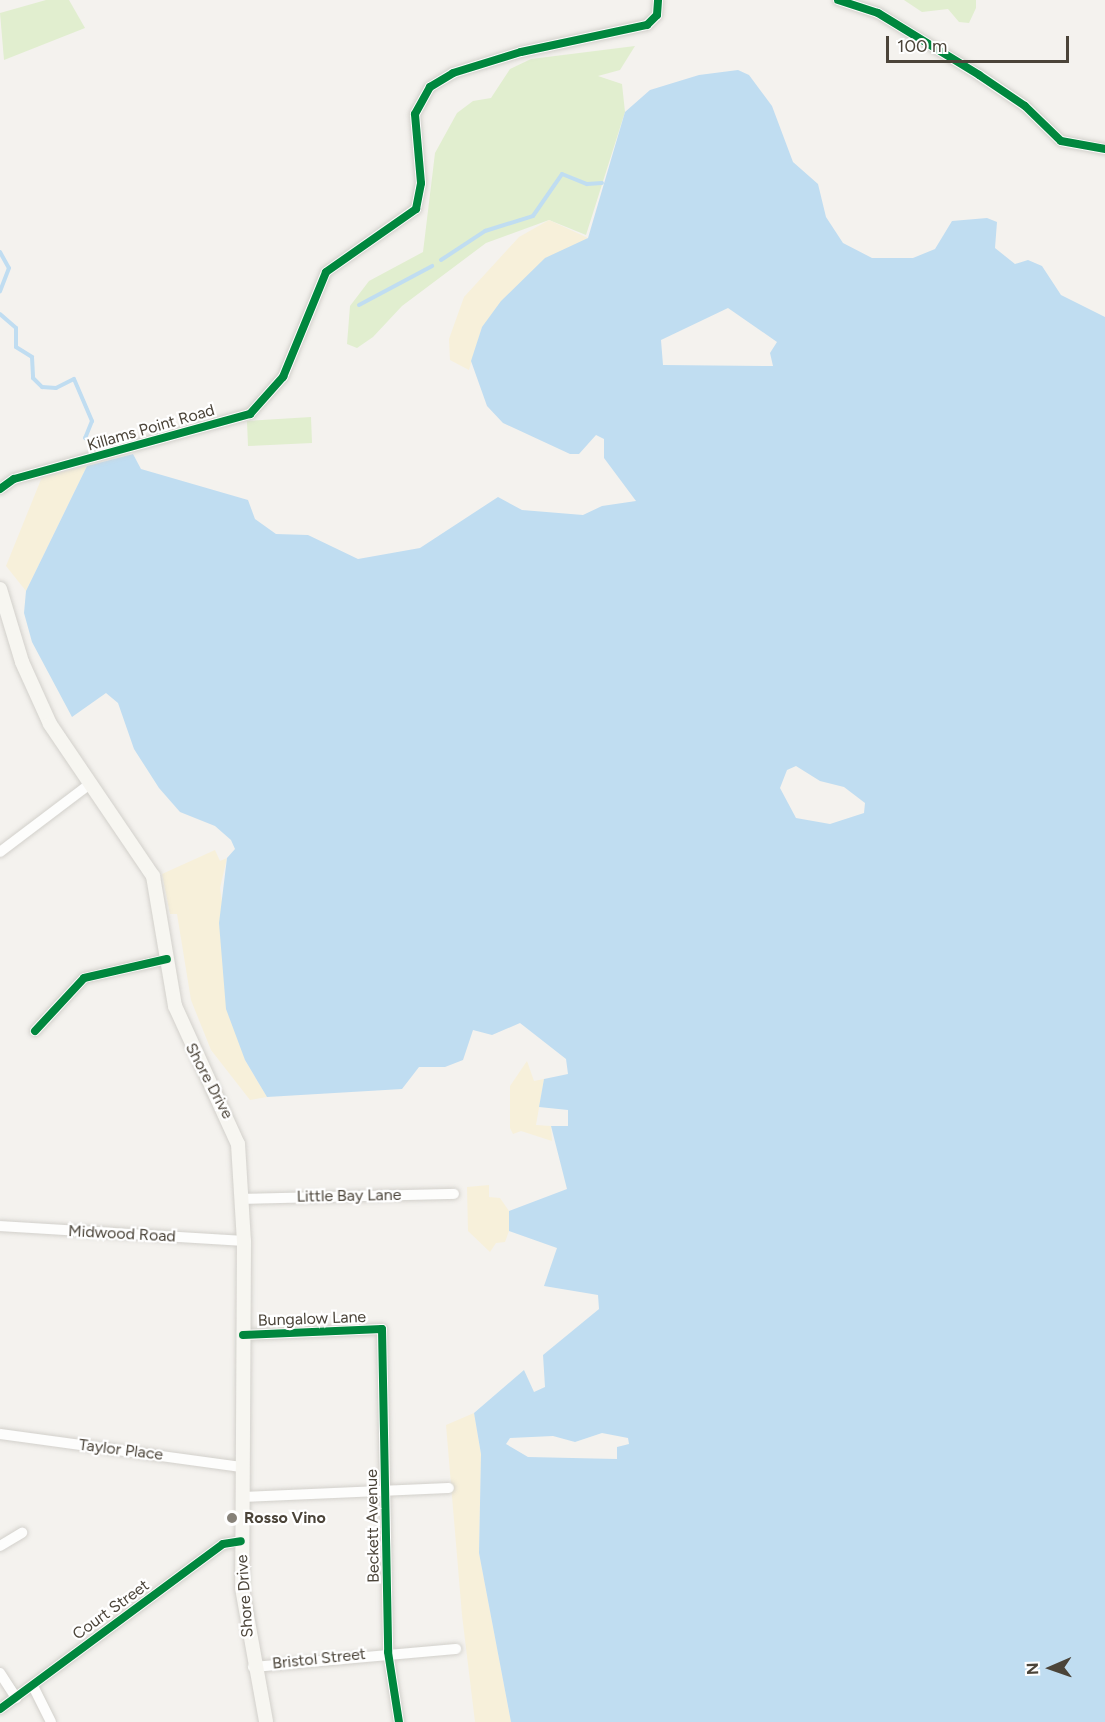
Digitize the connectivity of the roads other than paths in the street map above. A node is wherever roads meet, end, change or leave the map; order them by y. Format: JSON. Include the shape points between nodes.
{"nodes":[{"id":1,"x":658,"y":0,"type":"edge"},
{"id":2,"x":838,"y":0,"type":"edge"},
{"id":3,"x":1105,"y":148,"type":"edge"},
{"id":4,"x":0,"y":477,"type":"edge"},
{"id":5,"x":14,"y":479,"type":"junction"},
{"id":6,"x":0,"y":489,"type":"edge"},
{"id":7,"x":0,"y":589,"type":"edge"},
{"id":8,"x":90,"y":784,"type":"junction"},
{"id":9,"x":0,"y":852,"type":"edge"},
{"id":10,"x":167,"y":959,"type":"junction"},
{"id":11,"x":35,"y":1031,"type":"dead end"},
{"id":12,"x":454,"y":1194,"type":"dead end"},
{"id":13,"x":243,"y":1199,"type":"junction"},
{"id":14,"x":0,"y":1226,"type":"edge"},
{"id":15,"x":244,"y":1241,"type":"junction"},
{"id":16,"x":382,"y":1329,"type":"joint"},
{"id":17,"x":243,"y":1335,"type":"junction"},
{"id":18,"x":0,"y":1434,"type":"edge"},
{"id":19,"x":242,"y":1467,"type":"junction"},
{"id":20,"x":449,"y":1488,"type":"dead end"},
{"id":21,"x":386,"y":1492,"type":"junction"},
{"id":22,"x":242,"y":1497,"type":"junction"},
{"id":23,"x":22,"y":1533,"type":"dead end"},
{"id":24,"x":241,"y":1541,"type":"junction"},
{"id":25,"x":0,"y":1546,"type":"edge"},
{"id":26,"x":456,"y":1649,"type":"dead end"},
{"id":27,"x":388,"y":1652,"type":"junction"},
{"id":28,"x":253,"y":1667,"type":"junction"},
{"id":29,"x":0,"y":1673,"type":"edge"},
{"id":30,"x":33,"y":1686,"type":"junction"},
{"id":31,"x":16,"y":1698,"type":"junction"},
{"id":32,"x":0,"y":1709,"type":"edge"},
{"id":33,"x":51,"y":1722,"type":"edge"},
{"id":34,"x":266,"y":1722,"type":"edge"},
{"id":35,"x":399,"y":1722,"type":"edge"}],
"edges":[{"from":1,"to":5,"type":"street","name":"Killams Point Road","via":[[657,15],[647,26],[521,52],[453,73],[430,87],[415,114],[421,183],[416,209],[326,272],[283,377],[250,414]]},
{"from":2,"to":3,"type":"street","via":[[878,12],[979,75],[1025,106],[1061,141]]},
{"from":4,"to":5,"type":"street","name":"Killams Point Road"},
{"from":5,"to":6,"type":"street","name":"Killams Point Road"},
{"from":7,"to":8,"type":"main road","name":"Shore Drive","via":[[36,696]]},
{"from":8,"to":9,"type":"street"},
{"from":8,"to":10,"type":"main road","name":"Shore Drive","via":[[153,876]]},
{"from":10,"to":11,"type":"street","via":[[84,978]]},
{"from":10,"to":13,"type":"main road","name":"Shore Drive","via":[[181,1023],[233,1126]]},
{"from":12,"to":13,"type":"street","name":"Little Bay Lane"},
{"from":13,"to":15,"type":"main road","name":"Shore Drive"},
{"from":14,"to":15,"type":"street","name":"Midwood Road"},
{"from":15,"to":17,"type":"main road","name":"Shore Drive"},
{"from":16,"to":17,"type":"street","name":"Bungalow Lane"},
{"from":16,"to":21,"type":"street","name":"Beckett Avenue"},
{"from":17,"to":19,"type":"main road","name":"Shore Drive"},
{"from":18,"to":19,"type":"street","name":"Taylor Place"},
{"from":19,"to":22,"type":"main road","name":"Shore Drive"},
{"from":20,"to":21,"type":"street"},
{"from":21,"to":22,"type":"street"},
{"from":21,"to":27,"type":"street","name":"Beckett Avenue"},
{"from":22,"to":24,"type":"main road","name":"Shore Drive"},
{"from":23,"to":25,"type":"street"},
{"from":24,"to":28,"type":"main road","name":"Shore Drive","via":[[243,1614]]},
{"from":24,"to":30,"type":"street","name":"Court Street","via":[[224,1544]]},
{"from":26,"to":27,"type":"street","name":"Bristol Street"},
{"from":27,"to":28,"type":"street","name":"Bristol Street"},
{"from":27,"to":35,"type":"street","name":"Beckett Avenue"},
{"from":28,"to":34,"type":"main road","name":"Shore Drive"},
{"from":29,"to":31,"type":"street"},
{"from":30,"to":31,"type":"street","name":"Court Street"},
{"from":30,"to":33,"type":"street"},
{"from":31,"to":32,"type":"street","name":"Court Street"}]}
